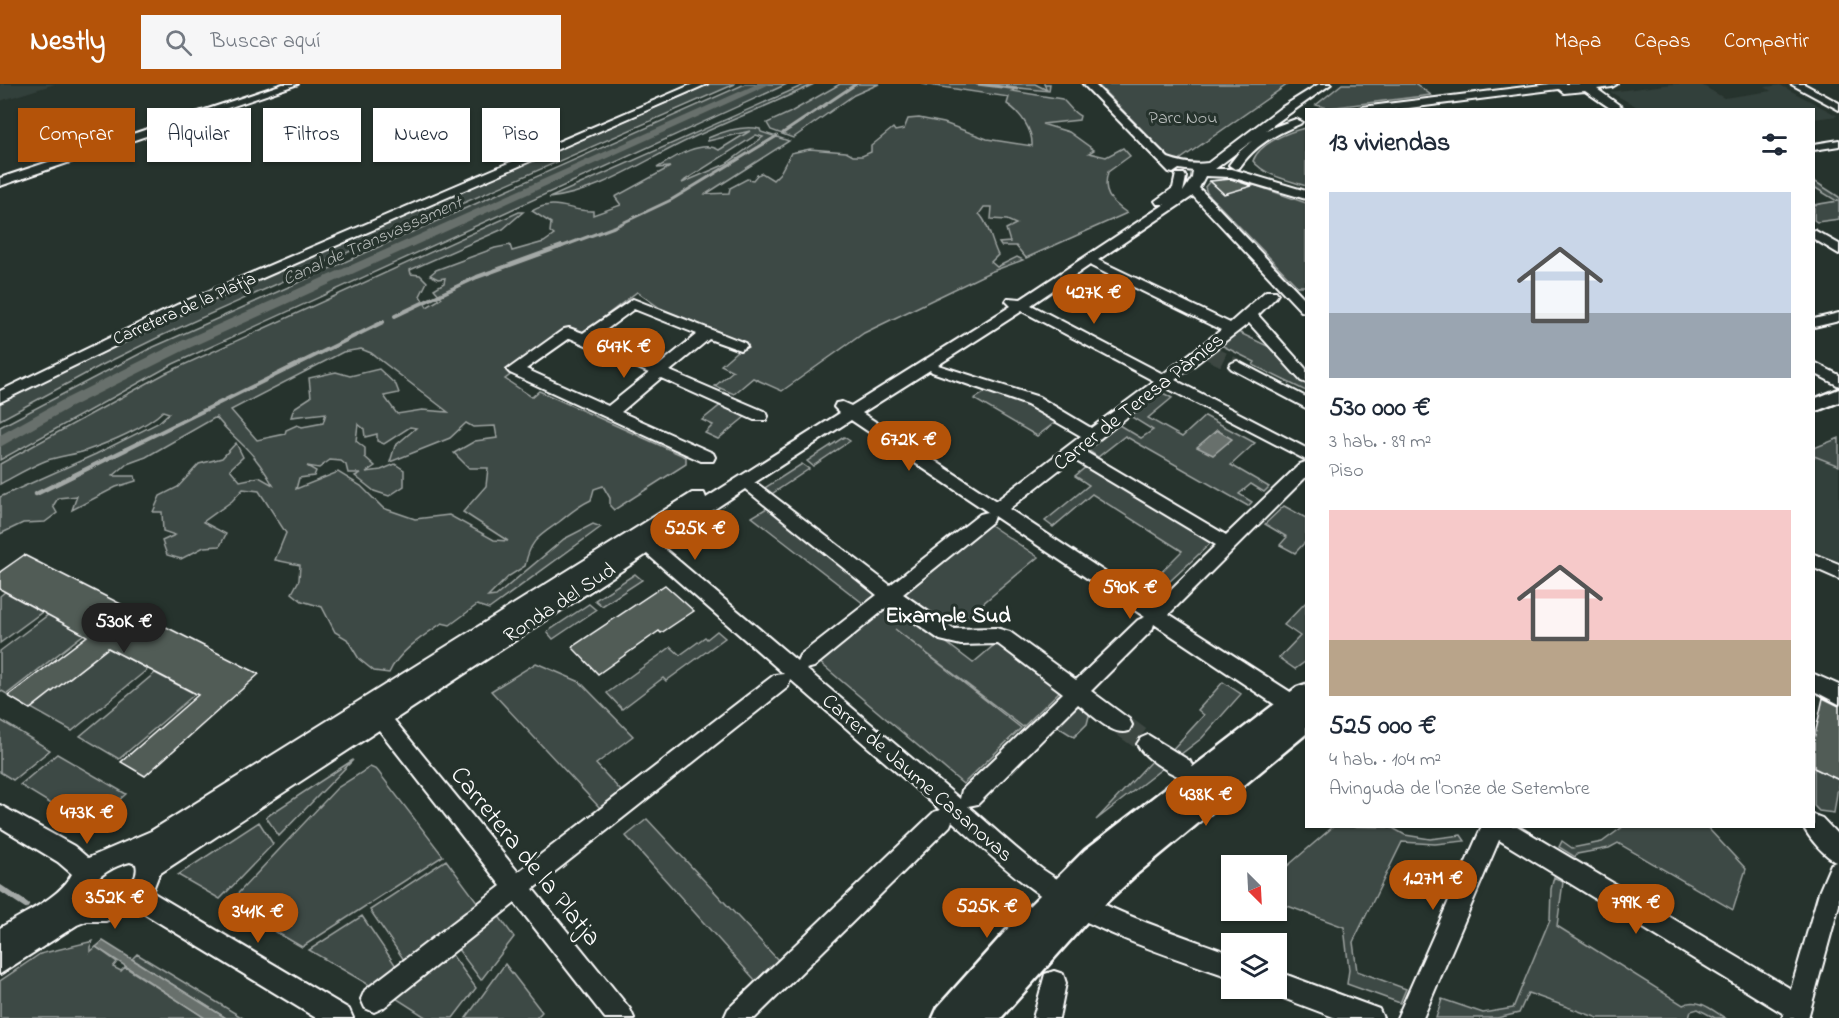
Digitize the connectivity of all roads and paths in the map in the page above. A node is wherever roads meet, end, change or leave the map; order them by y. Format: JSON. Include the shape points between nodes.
{"nodes":[{"id":1,"x":293,"y":84,"type":"edge"},
{"id":2,"x":702,"y":84,"type":"edge"},
{"id":3,"x":1088,"y":84,"type":"edge"},
{"id":4,"x":1326,"y":84,"type":"edge"},
{"id":5,"x":1612,"y":84,"type":"edge"},
{"id":6,"x":1796,"y":84,"type":"edge"},
{"id":7,"x":1581,"y":85,"type":"edge"},
{"id":8,"x":1311,"y":95,"type":"junction"},
{"id":9,"x":1839,"y":107,"type":"edge"},
{"id":10,"x":1380,"y":108,"type":"edge"},
{"id":11,"x":1415,"y":108,"type":"edge"},
{"id":12,"x":1618,"y":108,"type":"edge"},
{"id":13,"x":1305,"y":109,"type":"edge"},
{"id":14,"x":1284,"y":111,"type":"junction"},
{"id":15,"x":1305,"y":112,"type":"edge"},
{"id":16,"x":1304,"y":121,"type":"edge"},
{"id":17,"x":1839,"y":143,"type":"edge"},
{"id":18,"x":1815,"y":147,"type":"edge"},
{"id":19,"x":1164,"y":160,"type":"junction"},
{"id":20,"x":1209,"y":168,"type":"junction"},
{"id":21,"x":1234,"y":168,"type":"junction"},
{"id":22,"x":0,"y":182,"type":"edge"},
{"id":23,"x":1186,"y":183,"type":"junction"},
{"id":24,"x":1305,"y":194,"type":"edge"},
{"id":25,"x":1815,"y":235,"type":"edge"},
{"id":26,"x":1839,"y":250,"type":"edge"},
{"id":27,"x":1096,"y":263,"type":"dead end"},
{"id":28,"x":1271,"y":294,"type":"dead end"},
{"id":29,"x":1303,"y":300,"type":"edge"},
{"id":30,"x":1015,"y":302,"type":"junction"},
{"id":31,"x":1250,"y":315,"type":"junction"},
{"id":32,"x":1839,"y":317,"type":"edge"},
{"id":33,"x":1815,"y":323,"type":"edge"},
{"id":34,"x":1231,"y":329,"type":"junction"},
{"id":35,"x":707,"y":333,"type":"junction"},
{"id":36,"x":585,"y":338,"type":"junction"},
{"id":37,"x":740,"y":346,"type":"dead end"},
{"id":38,"x":1815,"y":365,"type":"edge"},
{"id":39,"x":1237,"y":366,"type":"tunnel mouth"},
{"id":40,"x":1815,"y":366,"type":"edge"},
{"id":41,"x":937,"y":369,"type":"dead end"},
{"id":42,"x":1839,"y":369,"type":"edge"},
{"id":43,"x":660,"y":372,"type":"junction"},
{"id":44,"x":1305,"y":377,"type":"edge"},
{"id":45,"x":1163,"y":380,"type":"junction"},
{"id":46,"x":1839,"y":381,"type":"edge"},
{"id":47,"x":1839,"y":395,"type":"edge"},
{"id":48,"x":0,"y":397,"type":"edge"},
{"id":49,"x":1305,"y":402,"type":"edge"},
{"id":50,"x":1815,"y":406,"type":"edge"},
{"id":51,"x":846,"y":409,"type":"junction"},
{"id":52,"x":1839,"y":409,"type":"edge"},
{"id":53,"x":610,"y":412,"type":"junction"},
{"id":54,"x":1815,"y":415,"type":"edge"},
{"id":55,"x":760,"y":416,"type":"dead end"},
{"id":56,"x":1092,"y":436,"type":"junction"},
{"id":57,"x":1073,"y":452,"type":"junction"},
{"id":58,"x":1305,"y":454,"type":"edge"},
{"id":59,"x":707,"y":457,"type":"dead end"},
{"id":60,"x":1305,"y":469,"type":"edge"},
{"id":61,"x":753,"y":489,"type":"dead end"},
{"id":62,"x":1002,"y":505,"type":"dead end"},
{"id":63,"x":986,"y":518,"type":"dead end"},
{"id":64,"x":642,"y":540,"type":"junction"},
{"id":65,"x":1229,"y":544,"type":"junction"},
{"id":66,"x":1815,"y":561,"type":"edge"},
{"id":67,"x":1839,"y":572,"type":"edge"},
{"id":68,"x":890,"y":595,"type":"junction"},
{"id":69,"x":1162,"y":609,"type":"dead end"},
{"id":70,"x":1145,"y":625,"type":"dead end"},
{"id":71,"x":807,"y":661,"type":"dead end"},
{"id":72,"x":781,"y":681,"type":"dead end"},
{"id":73,"x":1815,"y":683,"type":"edge"},
{"id":74,"x":1077,"y":692,"type":"junction"},
{"id":75,"x":1839,"y":695,"type":"edge"},
{"id":76,"x":1303,"y":708,"type":"edge"},
{"id":77,"x":1122,"y":725,"type":"tunnel mouth"},
{"id":78,"x":388,"y":727,"type":"dead end"},
{"id":79,"x":1149,"y":744,"type":"tunnel mouth"},
{"id":80,"x":1182,"y":768,"type":"dead end"},
{"id":81,"x":970,"y":796,"type":"dead end"},
{"id":82,"x":0,"y":815,"type":"edge"},
{"id":83,"x":942,"y":819,"type":"dead end"},
{"id":84,"x":1815,"y":826,"type":"edge"},
{"id":85,"x":1494,"y":828,"type":"edge"},
{"id":86,"x":1498,"y":828,"type":"edge"},
{"id":87,"x":132,"y":852,"type":"junction"},
{"id":88,"x":1839,"y":852,"type":"edge"},
{"id":89,"x":149,"y":868,"type":"junction"},
{"id":90,"x":1839,"y":872,"type":"edge"},
{"id":91,"x":518,"y":888,"type":"junction"},
{"id":92,"x":83,"y":890,"type":"junction"},
{"id":93,"x":135,"y":895,"type":"junction"},
{"id":94,"x":1070,"y":901,"type":"junction"},
{"id":95,"x":0,"y":942,"type":"edge"},
{"id":96,"x":0,"y":962,"type":"edge"},
{"id":97,"x":1221,"y":962,"type":"edge"},
{"id":98,"x":1054,"y":983,"type":"dead end"},
{"id":99,"x":1287,"y":987,"type":"edge"},
{"id":100,"x":374,"y":999,"type":"dead end"},
{"id":101,"x":1797,"y":1013,"type":"edge"},
{"id":102,"x":340,"y":1018,"type":"edge"},
{"id":103,"x":621,"y":1018,"type":"edge"},
{"id":104,"x":737,"y":1018,"type":"edge"},
{"id":105,"x":949,"y":1018,"type":"edge"},
{"id":106,"x":981,"y":1018,"type":"edge"},
{"id":107,"x":1046,"y":1018,"type":"edge"},
{"id":108,"x":1370,"y":1018,"type":"edge"},
{"id":109,"x":1410,"y":1018,"type":"edge"}],
"edges":[{"from":1,"to":22,"type":"street"},
{"from":2,"to":48,"type":"street","name":"Carretera de la Platja","via":[[184,307]]},
{"from":3,"to":19,"type":"street"},
{"from":4,"to":8,"type":"street"},
{"from":5,"to":7,"type":"street"},
{"from":6,"to":9,"type":"street"},
{"from":7,"to":10,"type":"street"},
{"from":7,"to":11,"type":"street"},
{"from":7,"to":12,"type":"street"},
{"from":8,"to":13,"type":"street"},
{"from":8,"to":14,"type":"street"},
{"from":14,"to":15,"type":"street"},
{"from":14,"to":16,"type":"street","via":[[1286,119]]},
{"from":14,"to":20,"type":"street"},
{"from":16,"to":21,"type":"street","via":[[1268,133],[1243,154]]},
{"from":17,"to":18,"type":"street"},
{"from":19,"to":20,"type":"street"},
{"from":19,"to":23,"type":"street"},
{"from":20,"to":21,"type":"street"},
{"from":20,"to":23,"type":"street"},
{"from":21,"to":24,"type":"street"},
{"from":23,"to":29,"type":"street"},
{"from":23,"to":30,"type":"street","name":"Ronda del Sud","via":[[1187,197]]},
{"from":25,"to":26,"type":"street"},
{"from":27,"to":34,"type":"street"},
{"from":28,"to":31,"type":"street","name":"Carrer de Teresa Pàmies"},
{"from":30,"to":45,"type":"street"},
{"from":30,"to":51,"type":"street","name":"Ronda del Sud"},
{"from":31,"to":34,"type":"street","name":"Carrer de Teresa Pàmies"},
{"from":31,"to":44,"type":"street"},
{"from":32,"to":33,"type":"street"},
{"from":34,"to":45,"type":"street","name":"Carrer de Teresa Pàmies","via":[[1207,352]]},
{"from":35,"to":36,"type":"street","via":[[633,303]]},
{"from":35,"to":37,"type":"street"},
{"from":35,"to":43,"type":"street"},
{"from":36,"to":43,"type":"street"},
{"from":36,"to":53,"type":"street","via":[[569,332],[515,370]]},
{"from":38,"to":42,"type":"street"},
{"from":39,"to":49,"type":"street"},
{"from":40,"to":46,"type":"street"},
{"from":41,"to":56,"type":"street","via":[[1033,401]]},
{"from":43,"to":53,"type":"street"},
{"from":43,"to":55,"type":"street"},
{"from":45,"to":56,"type":"street","name":"Carrer de Teresa Pàmies"},
{"from":45,"to":58,"type":"street"},
{"from":47,"to":50,"type":"main road"},
{"from":51,"to":64,"type":"street","name":"Ronda del Sud"},
{"from":51,"to":76,"type":"street"},
{"from":52,"to":54,"type":"main road"},
{"from":53,"to":59,"type":"street"},
{"from":56,"to":57,"type":"street","name":"Carrer de Teresa Pàmies"},
{"from":57,"to":62,"type":"street","name":"Carrer de Teresa Pàmies"},
{"from":57,"to":65,"type":"street"},
{"from":60,"to":65,"type":"street"},
{"from":61,"to":68,"type":"street"},
{"from":63,"to":68,"type":"street"},
{"from":64,"to":87,"type":"street","name":"Ronda del Sud"},
{"from":64,"to":89,"type":"street","name":"Ronda del Sud"},
{"from":64,"to":94,"type":"street","name":"Carrer de Jaume Casanovas","via":[[1027,870]]},
{"from":65,"to":69,"type":"street"},
{"from":66,"to":67,"type":"street"},
{"from":68,"to":71,"type":"street"},
{"from":68,"to":74,"type":"street","via":[[947,635],[956,638],[985,634],[1003,638]]},
{"from":70,"to":74,"type":"street"},
{"from":72,"to":91,"type":"street"},
{"from":73,"to":75,"type":"street"},
{"from":74,"to":77,"type":"street"},
{"from":74,"to":81,"type":"street"},
{"from":76,"to":94,"type":"main road","via":[[1174,823]]},
{"from":78,"to":91,"type":"street","name":"Carretera de la Platja"},
{"from":79,"to":80,"type":"street"},
{"from":82,"to":92,"type":"street","via":[[66,854]]},
{"from":83,"to":104,"type":"street"},
{"from":84,"to":88,"type":"street"},
{"from":85,"to":109,"type":"street"},
{"from":86,"to":101,"type":"street"},
{"from":87,"to":89,"type":"street","via":[[145,857]]},
{"from":87,"to":92,"type":"street","via":[[108,856]]},
{"from":89,"to":93,"type":"street"},
{"from":90,"to":101,"type":"street"},
{"from":91,"to":100,"type":"street"},
{"from":91,"to":103,"type":"street","name":"Carretera de la Platja"},
{"from":92,"to":93,"type":"street","via":[[100,912]]},
{"from":92,"to":95,"type":"street"},
{"from":92,"to":96,"type":"street","via":[[69,917]]},
{"from":93,"to":102,"type":"street"},
{"from":94,"to":97,"type":"street","name":"Carrer de Jaume Casanovas"},
{"from":94,"to":105,"type":"main road"},
{"from":94,"to":106,"type":"main road"},
{"from":98,"to":107,"type":"street"},
{"from":99,"to":108,"type":"street"}]}
